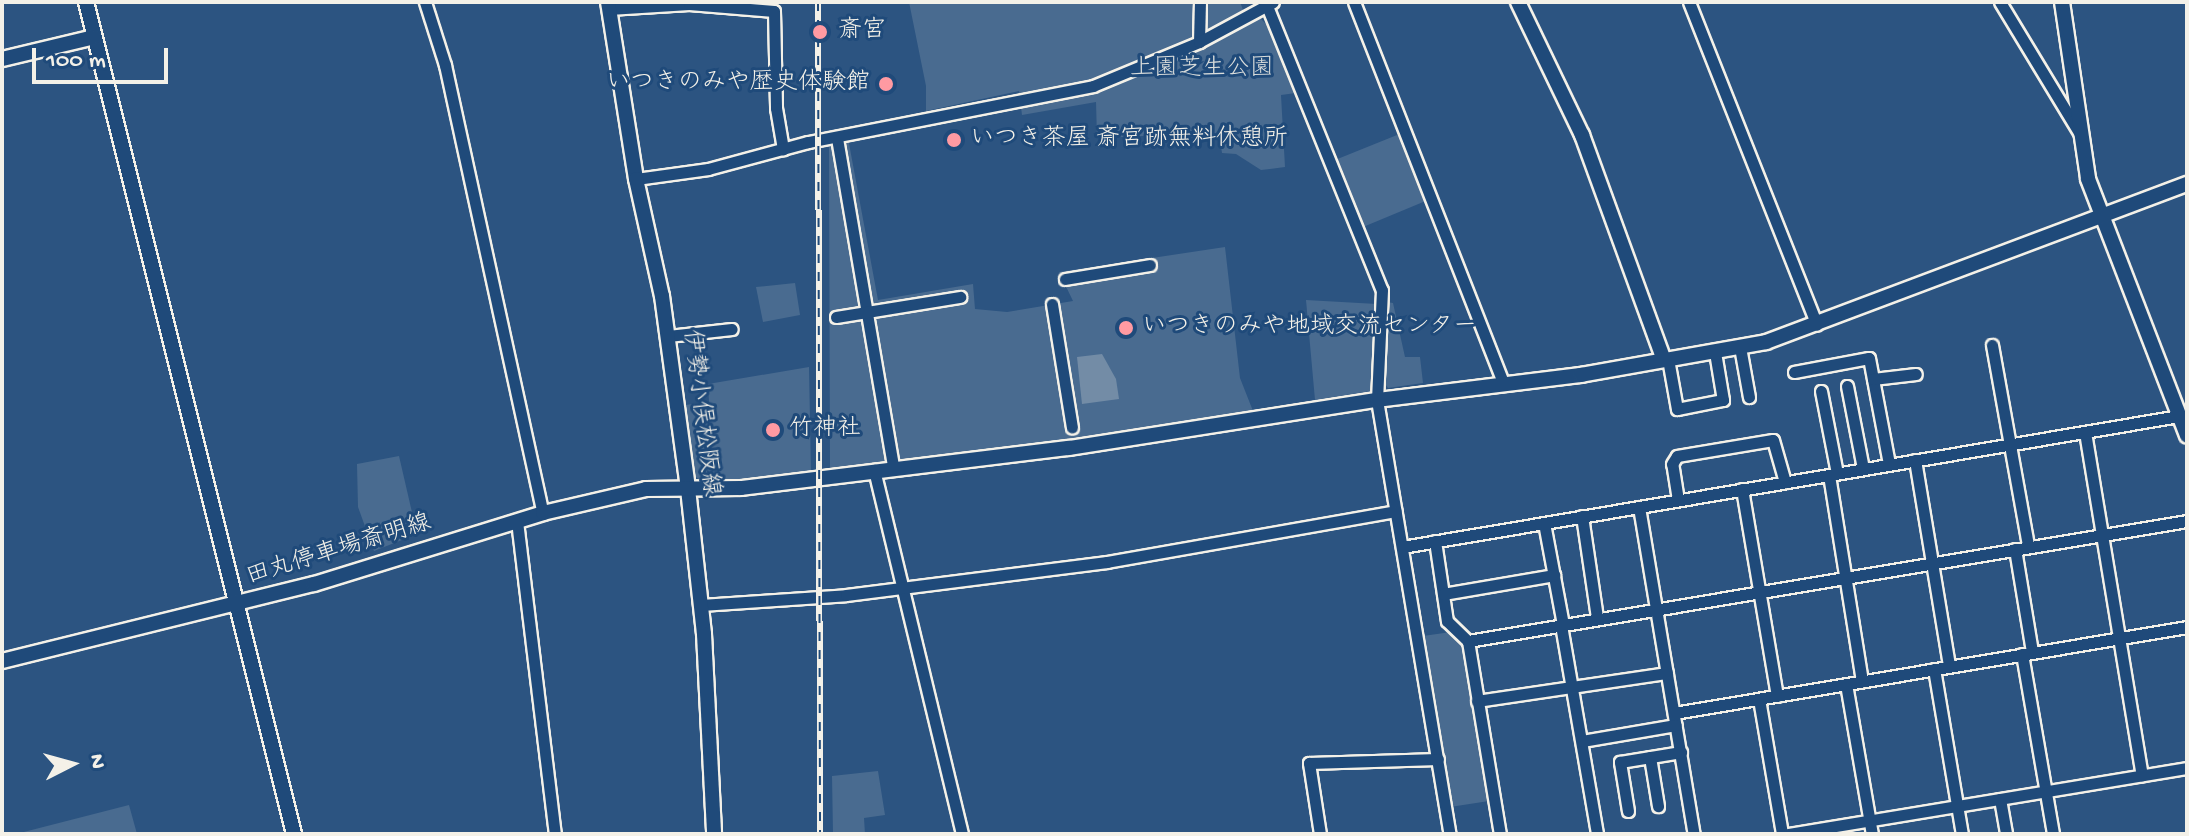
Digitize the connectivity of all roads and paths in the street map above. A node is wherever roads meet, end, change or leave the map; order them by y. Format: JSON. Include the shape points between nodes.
{"nodes":[{"id":1,"x":86,"y":2,"type":"edge"},
{"id":2,"x":425,"y":2,"type":"edge"},
{"id":3,"x":1200,"y":2,"type":"edge"},
{"id":4,"x":1354,"y":2,"type":"edge"},
{"id":5,"x":1518,"y":2,"type":"edge"},
{"id":6,"x":1689,"y":2,"type":"edge"},
{"id":7,"x":2000,"y":2,"type":"edge"},
{"id":8,"x":2062,"y":2,"type":"edge"},
{"id":9,"x":1270,"y":4,"type":"edge"},
{"id":10,"x":609,"y":6,"type":"edge"},
{"id":11,"x":94,"y":37,"type":"junction"},
{"id":12,"x":1199,"y":42,"type":"junction"},
{"id":13,"x":2,"y":59,"type":"edge"},
{"id":14,"x":2080,"y":134,"type":"junction"},
{"id":15,"x":837,"y":138,"type":"junction"},
{"id":16,"x":783,"y":149,"type":"junction"},
{"id":17,"x":636,"y":179,"type":"junction"},
{"id":18,"x":2187,"y":184,"type":"edge"},
{"id":19,"x":2099,"y":214,"type":"junction"},
{"id":20,"x":1150,"y":265,"type":"dead end"},
{"id":21,"x":1065,"y":279,"type":"dead end"},
{"id":22,"x":960,"y":297,"type":"dead end"},
{"id":23,"x":1052,"y":304,"type":"dead end"},
{"id":24,"x":867,"y":312,"type":"junction"},
{"id":25,"x":836,"y":317,"type":"dead end"},
{"id":26,"x":1817,"y":325,"type":"junction"},
{"id":27,"x":732,"y":329,"type":"dead end"},
{"id":28,"x":668,"y":336,"type":"junction"},
{"id":29,"x":1992,"y":345,"type":"dead end"},
{"id":30,"x":1740,"y":347,"type":"junction"},
{"id":31,"x":1715,"y":352,"type":"junction"},
{"id":32,"x":1666,"y":360,"type":"junction"},
{"id":33,"x":1794,"y":372,"type":"dead end"},
{"id":34,"x":1916,"y":374,"type":"dead end"},
{"id":35,"x":1873,"y":379,"type":"junction"},
{"id":36,"x":1504,"y":385,"type":"junction"},
{"id":37,"x":1847,"y":386,"type":"dead end"},
{"id":38,"x":1821,"y":391,"type":"dead end"},
{"id":39,"x":1749,"y":397,"type":"dead end"},
{"id":40,"x":1377,"y":400,"type":"junction"},
{"id":41,"x":2179,"y":416,"type":"junction"},
{"id":42,"x":1072,"y":427,"type":"dead end"},
{"id":43,"x":2085,"y":432,"type":"junction"},
{"id":44,"x":2187,"y":436,"type":"edge"},
{"id":45,"x":2010,"y":444,"type":"junction"},
{"id":46,"x":1915,"y":460,"type":"junction"},
{"id":47,"x":1889,"y":464,"type":"junction"},
{"id":48,"x":893,"y":467,"type":"junction"},
{"id":49,"x":1863,"y":468,"type":"junction"},
{"id":50,"x":874,"y":470,"type":"junction"},
{"id":51,"x":1833,"y":474,"type":"junction"},
{"id":52,"x":1785,"y":482,"type":"junction"},
{"id":53,"x":688,"y":489,"type":"junction"},
{"id":54,"x":1742,"y":489,"type":"junction"},
{"id":55,"x":1678,"y":500,"type":"junction"},
{"id":56,"x":1639,"y":507,"type":"junction"},
{"id":57,"x":1396,"y":511,"type":"junction"},
{"id":58,"x":543,"y":513,"type":"junction"},
{"id":59,"x":1582,"y":516,"type":"junction"},
{"id":60,"x":517,"y":521,"type":"junction"},
{"id":61,"x":2187,"y":521,"type":"edge"},
{"id":62,"x":1544,"y":523,"type":"junction"},
{"id":63,"x":2102,"y":535,"type":"junction"},
{"id":64,"x":1435,"y":541,"type":"junction"},
{"id":65,"x":2028,"y":546,"type":"junction"},
{"id":66,"x":1402,"y":547,"type":"junction"},
{"id":67,"x":2015,"y":549,"type":"junction"},
{"id":68,"x":1932,"y":563,"type":"junction"},
{"id":69,"x":1554,"y":575,"type":"junction"},
{"id":70,"x":1845,"y":578,"type":"junction"},
{"id":71,"x":900,"y":589,"type":"junction"},
{"id":72,"x":1758,"y":593,"type":"junction"},
{"id":73,"x":1443,"y":594,"type":"junction"},
{"id":74,"x":237,"y":604,"type":"junction"},
{"id":75,"x":701,"y":605,"type":"junction"},
{"id":76,"x":1656,"y":609,"type":"junction"},
{"id":77,"x":1597,"y":618,"type":"junction"},
{"id":78,"x":1562,"y":625,"type":"junction"},
{"id":79,"x":2187,"y":627,"type":"edge"},
{"id":80,"x":2120,"y":639,"type":"junction"},
{"id":81,"x":1468,"y":641,"type":"junction"},
{"id":82,"x":2027,"y":653,"type":"junction"},
{"id":83,"x":2,"y":661,"type":"edge"},
{"id":84,"x":1949,"y":666,"type":"junction"},
{"id":85,"x":1934,"y":669,"type":"junction"},
{"id":86,"x":1667,"y":673,"type":"junction"},
{"id":87,"x":1862,"y":681,"type":"junction"},
{"id":88,"x":1846,"y":684,"type":"junction"},
{"id":89,"x":1572,"y":686,"type":"junction"},
{"id":90,"x":1777,"y":696,"type":"junction"},
{"id":91,"x":1759,"y":699,"type":"junction"},
{"id":92,"x":1477,"y":701,"type":"junction"},
{"id":93,"x":1675,"y":719,"type":"junction"},
{"id":94,"x":1582,"y":741,"type":"junction"},
{"id":95,"x":1681,"y":752,"type":"junction"},
{"id":96,"x":1650,"y":757,"type":"junction"},
{"id":97,"x":1438,"y":759,"type":"junction"},
{"id":98,"x":2187,"y":768,"type":"edge"},
{"id":99,"x":2142,"y":775,"type":"junction"},
{"id":100,"x":2046,"y":791,"type":"junction"},
{"id":101,"x":2000,"y":799,"type":"junction"},
{"id":102,"x":1658,"y":806,"type":"dead end"},
{"id":103,"x":1957,"y":806,"type":"junction"},
{"id":104,"x":1628,"y":811,"type":"dead end"},
{"id":105,"x":1870,"y":820,"type":"junction"},
{"id":106,"x":294,"y":834,"type":"edge"},
{"id":107,"x":555,"y":834,"type":"edge"},
{"id":108,"x":714,"y":834,"type":"edge"},
{"id":109,"x":962,"y":834,"type":"edge"},
{"id":110,"x":1320,"y":834,"type":"edge"},
{"id":111,"x":1450,"y":834,"type":"edge"},
{"id":112,"x":1500,"y":834,"type":"edge"},
{"id":113,"x":1597,"y":834,"type":"edge"},
{"id":114,"x":1694,"y":834,"type":"edge"},
{"id":115,"x":1785,"y":834,"type":"edge"},
{"id":116,"x":1872,"y":834,"type":"edge"},
{"id":117,"x":1962,"y":834,"type":"edge"},
{"id":118,"x":2006,"y":834,"type":"edge"},
{"id":119,"x":2053,"y":834,"type":"edge"}],
"edges":[{"from":1,"to":11,"type":"street"},
{"from":2,"to":58,"type":"street","via":[[445,65]]},
{"from":3,"to":12,"type":"street"},
{"from":4,"to":36,"type":"street"},
{"from":5,"to":32,"type":"street","via":[[1582,135]]},
{"from":6,"to":26,"type":"street"},
{"from":7,"to":14,"type":"street"},
{"from":8,"to":14,"type":"street"},
{"from":9,"to":12,"type":"street"},
{"from":9,"to":40,"type":"street","via":[[1382,290]]},
{"from":10,"to":16,"type":"street","via":[[689,4],[774,11],[776,108]]},
{"from":10,"to":17,"type":"street","name":"伊勢小俣松阪線"},
{"from":11,"to":13,"type":"street"},
{"from":11,"to":74,"type":"street"},
{"from":12,"to":15,"type":"street","via":[[1093,86]]},
{"from":14,"to":19,"type":"street"},
{"from":15,"to":16,"type":"street"},
{"from":15,"to":24,"type":"street"},
{"from":16,"to":17,"type":"street","via":[[708,169]]},
{"from":17,"to":28,"type":"street","name":"伊勢小俣松阪線"},
{"from":18,"to":19,"type":"street","name":"田丸停車場斎明線"},
{"from":19,"to":26,"type":"street","name":"田丸停車場斎明線"},
{"from":19,"to":41,"type":"street"},
{"from":20,"to":21,"type":"street"},
{"from":22,"to":24,"type":"street"},
{"from":23,"to":42,"type":"street"},
{"from":24,"to":25,"type":"street"},
{"from":24,"to":48,"type":"street"},
{"from":26,"to":30,"type":"street","name":"田丸停車場斎明線"},
{"from":27,"to":28,"type":"street"},
{"from":28,"to":53,"type":"street","name":"伊勢小俣松阪線"},
{"from":29,"to":45,"type":"street"},
{"from":30,"to":31,"type":"street","name":"田丸停車場斎明線"},
{"from":30,"to":39,"type":"street"},
{"from":31,"to":32,"type":"street","name":"田丸停車場斎明線"},
{"from":31,"to":32,"type":"street","via":[[1723,400],[1677,409]]},
{"from":32,"to":36,"type":"street","name":"田丸停車場斎明線"},
{"from":33,"to":35,"type":"street","via":[[1869,358]]},
{"from":34,"to":35,"type":"street"},
{"from":35,"to":47,"type":"street"},
{"from":36,"to":40,"type":"street","name":"田丸停車場斎明線"},
{"from":37,"to":49,"type":"street"},
{"from":38,"to":51,"type":"street"},
{"from":40,"to":48,"type":"street","name":"田丸停車場斎明線","via":[[1069,448]]},
{"from":40,"to":57,"type":"street"},
{"from":41,"to":43,"type":"street"},
{"from":41,"to":44,"type":"street"},
{"from":43,"to":45,"type":"street"},
{"from":43,"to":63,"type":"street"},
{"from":45,"to":46,"type":"street"},
{"from":45,"to":65,"type":"street"},
{"from":46,"to":47,"type":"street"},
{"from":46,"to":68,"type":"street"},
{"from":47,"to":49,"type":"street"},
{"from":48,"to":50,"type":"street","name":"田丸停車場斎明線"},
{"from":49,"to":51,"type":"street"},
{"from":50,"to":53,"type":"street","name":"田丸停車場斎明線","via":[[751,487]]},
{"from":50,"to":71,"type":"street"},
{"from":51,"to":52,"type":"street"},
{"from":51,"to":70,"type":"street"},
{"from":52,"to":54,"type":"street"},
{"from":52,"to":55,"type":"street","via":[[1778,444],[1746,444],[1677,456],[1672,464]]},
{"from":53,"to":58,"type":"street","name":"田丸停車場斎明線","via":[[646,489]]},
{"from":53,"to":75,"type":"street","name":"伊勢小俣松阪線"},
{"from":54,"to":55,"type":"street"},
{"from":54,"to":72,"type":"street"},
{"from":55,"to":56,"type":"street"},
{"from":56,"to":59,"type":"street"},
{"from":56,"to":76,"type":"street"},
{"from":57,"to":66,"type":"street"},
{"from":57,"to":71,"type":"street","via":[[1107,562]]},
{"from":58,"to":60,"type":"street","name":"田丸停車場斎明線"},
{"from":59,"to":62,"type":"street"},
{"from":59,"to":77,"type":"street"},
{"from":60,"to":74,"type":"street","name":"田丸停車場斎明線"},
{"from":60,"to":107,"type":"street"},
{"from":61,"to":63,"type":"street"},
{"from":62,"to":64,"type":"street"},
{"from":62,"to":69,"type":"street"},
{"from":63,"to":65,"type":"street"},
{"from":63,"to":80,"type":"street"},
{"from":64,"to":66,"type":"street"},
{"from":64,"to":73,"type":"street"},
{"from":65,"to":67,"type":"street"},
{"from":66,"to":97,"type":"street"},
{"from":67,"to":68,"type":"street"},
{"from":67,"to":82,"type":"street"},
{"from":68,"to":70,"type":"street"},
{"from":68,"to":84,"type":"street"},
{"from":69,"to":73,"type":"street"},
{"from":69,"to":78,"type":"street"},
{"from":70,"to":72,"type":"street"},
{"from":70,"to":87,"type":"street"},
{"from":71,"to":75,"type":"street"},
{"from":71,"to":109,"type":"street","via":[[928,677]]},
{"from":72,"to":76,"type":"street"},
{"from":72,"to":90,"type":"street"},
{"from":73,"to":81,"type":"street","via":[[1447,621]]},
{"from":74,"to":83,"type":"street","name":"田丸停車場斎明線"},
{"from":74,"to":106,"type":"street"},
{"from":75,"to":108,"type":"street","name":"伊勢小俣松阪線"},
{"from":76,"to":77,"type":"street"},
{"from":76,"to":86,"type":"street"},
{"from":77,"to":78,"type":"street"},
{"from":78,"to":81,"type":"street"},
{"from":78,"to":89,"type":"street"},
{"from":79,"to":80,"type":"street"},
{"from":80,"to":82,"type":"street"},
{"from":80,"to":99,"type":"street"},
{"from":81,"to":92,"type":"street"},
{"from":82,"to":84,"type":"street"},
{"from":82,"to":100,"type":"street"},
{"from":84,"to":85,"type":"street"},
{"from":85,"to":87,"type":"street"},
{"from":85,"to":103,"type":"street"},
{"from":86,"to":89,"type":"street"},
{"from":86,"to":93,"type":"street"},
{"from":87,"to":88,"type":"street"},
{"from":88,"to":90,"type":"street"},
{"from":88,"to":105,"type":"street"},
{"from":89,"to":92,"type":"street"},
{"from":89,"to":94,"type":"street"},
{"from":90,"to":91,"type":"street"},
{"from":91,"to":93,"type":"street"},
{"from":91,"to":115,"type":"street"},
{"from":92,"to":112,"type":"street"},
{"from":93,"to":94,"type":"street"},
{"from":93,"to":95,"type":"street"},
{"from":94,"to":113,"type":"street"},
{"from":95,"to":96,"type":"street"},
{"from":95,"to":114,"type":"street"},
{"from":96,"to":102,"type":"street"},
{"from":96,"to":104,"type":"street","via":[[1620,762]]},
{"from":97,"to":110,"type":"street","via":[[1309,763]]},
{"from":97,"to":111,"type":"street"},
{"from":98,"to":99,"type":"street"},
{"from":99,"to":100,"type":"street"},
{"from":100,"to":101,"type":"street"},
{"from":100,"to":119,"type":"street"},
{"from":101,"to":103,"type":"street"},
{"from":101,"to":118,"type":"street"},
{"from":103,"to":105,"type":"street"},
{"from":103,"to":117,"type":"street"},
{"from":105,"to":115,"type":"street"},
{"from":105,"to":116,"type":"street"}]}
